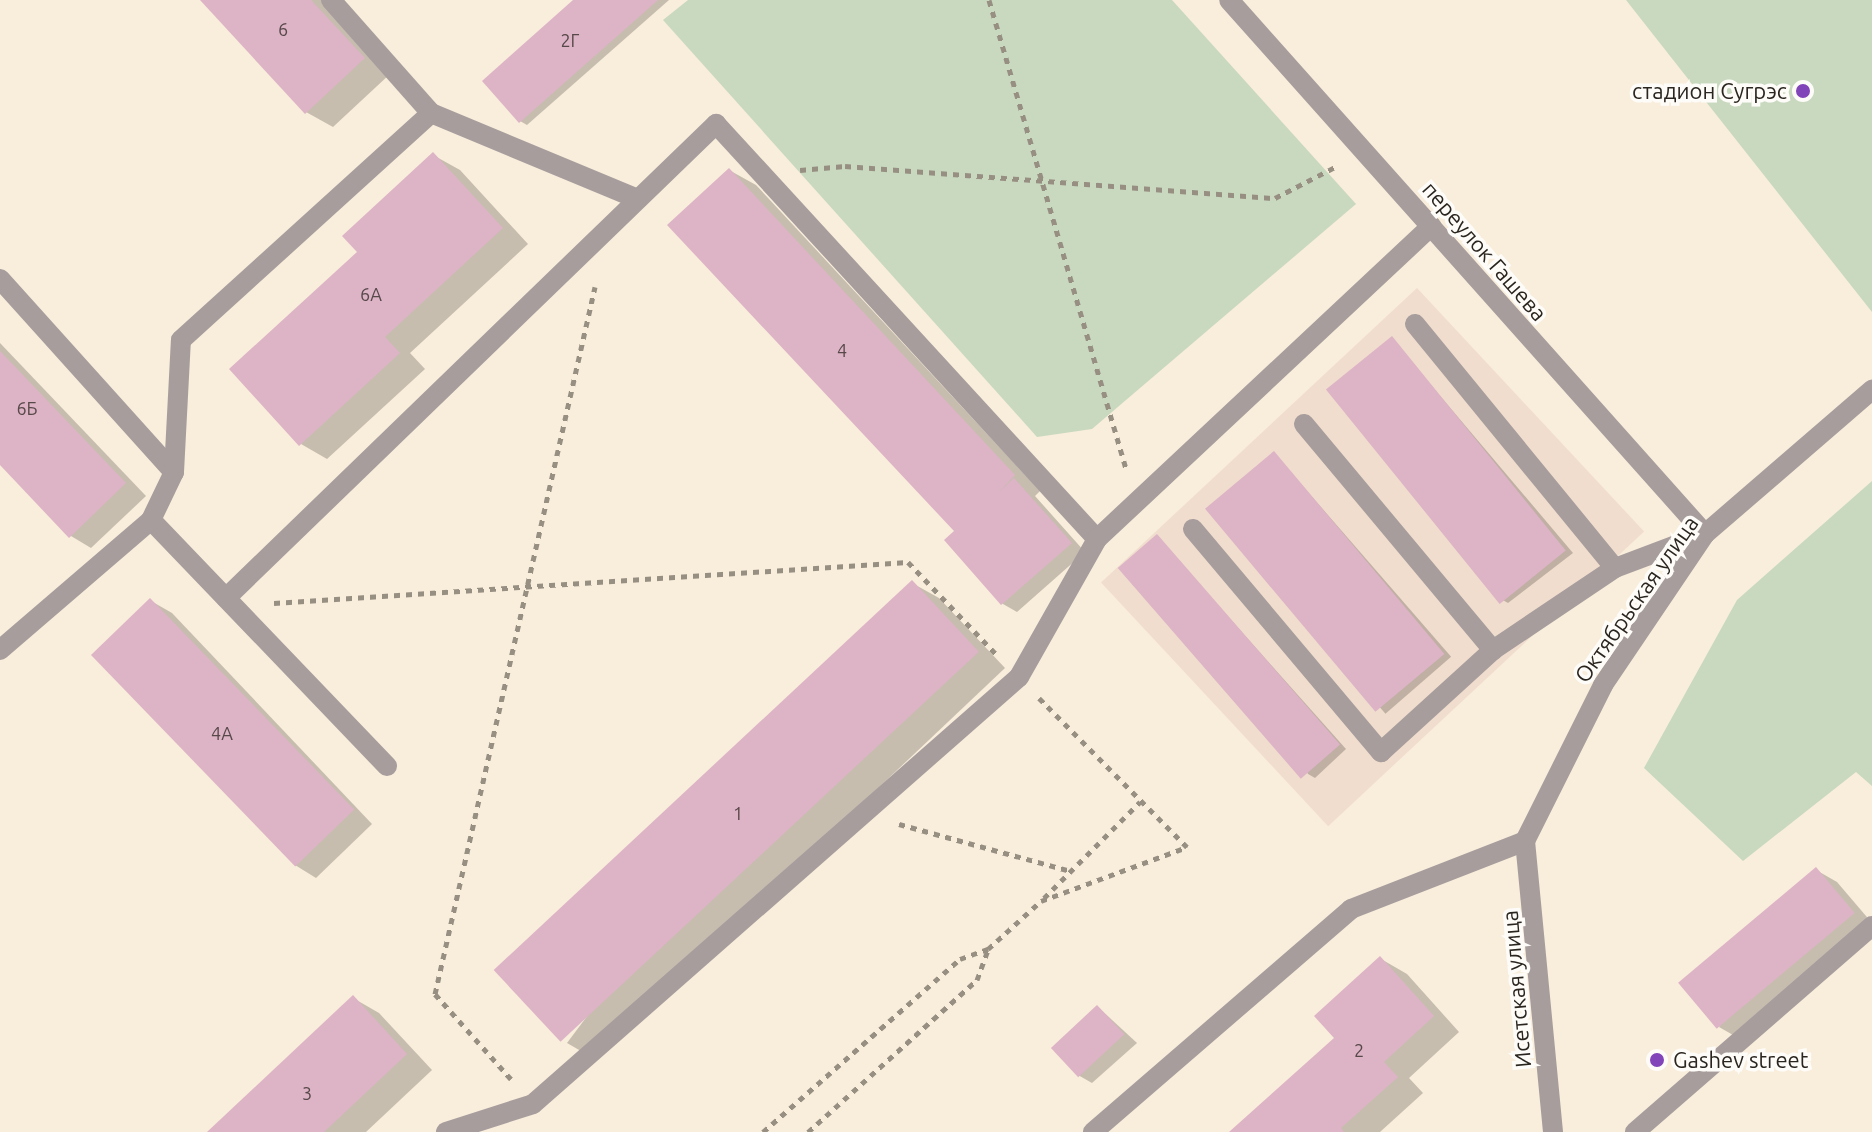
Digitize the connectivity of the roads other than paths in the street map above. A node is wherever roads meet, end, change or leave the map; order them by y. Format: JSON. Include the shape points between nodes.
{"nodes":[{"id":1,"x":331,"y":0,"type":"edge"},
{"id":2,"x":1229,"y":0,"type":"edge"},
{"id":3,"x":431,"y":113,"type":"junction"},
{"id":4,"x":638,"y":199,"type":"junction"},
{"id":5,"x":1431,"y":226,"type":"junction"},
{"id":6,"x":0,"y":279,"type":"edge"},
{"id":7,"x":1415,"y":324,"type":"dead end"},
{"id":8,"x":1872,"y":390,"type":"edge"},
{"id":9,"x":1304,"y":424,"type":"dead end"},
{"id":10,"x":174,"y":472,"type":"junction"},
{"id":11,"x":151,"y":520,"type":"junction"},
{"id":12,"x":1193,"y":529,"type":"dead end"},
{"id":13,"x":1705,"y":534,"type":"junction"},
{"id":14,"x":1097,"y":539,"type":"junction"},
{"id":15,"x":1615,"y":568,"type":"junction"},
{"id":16,"x":230,"y":602,"type":"junction"},
{"id":17,"x":0,"y":650,"type":"edge"},
{"id":18,"x":1493,"y":650,"type":"junction"},
{"id":19,"x":387,"y":766,"type":"dead end"},
{"id":20,"x":1525,"y":841,"type":"junction"},
{"id":21,"x":1872,"y":926,"type":"edge"},
{"id":22,"x":446,"y":1132,"type":"edge"},
{"id":23,"x":1093,"y":1132,"type":"edge"},
{"id":24,"x":1553,"y":1132,"type":"edge"},
{"id":25,"x":1635,"y":1132,"type":"edge"}],
"edges":[{"from":1,"to":3,"type":"street"},
{"from":2,"to":5,"type":"street","name":"переулок Гашева"},
{"from":3,"to":4,"type":"street"},
{"from":3,"to":10,"type":"street","via":[[181,340]]},
{"from":4,"to":14,"type":"street","via":[[716,124]]},
{"from":4,"to":16,"type":"street"},
{"from":5,"to":13,"type":"street","name":"переулок Гашева"},
{"from":5,"to":14,"type":"street"},
{"from":6,"to":10,"type":"street"},
{"from":7,"to":15,"type":"street"},
{"from":8,"to":13,"type":"street","name":"Октябрьская улица"},
{"from":9,"to":18,"type":"street"},
{"from":10,"to":11,"type":"street"},
{"from":11,"to":16,"type":"street"},
{"from":11,"to":17,"type":"street"},
{"from":12,"to":18,"type":"street","via":[[1381,752]]},
{"from":13,"to":15,"type":"street"},
{"from":13,"to":20,"type":"street","name":"Октябрьская улица","via":[[1603,685]]},
{"from":14,"to":22,"type":"street","via":[[1019,677],[533,1104]]},
{"from":15,"to":18,"type":"street"},
{"from":16,"to":19,"type":"street"},
{"from":20,"to":23,"type":"street","via":[[1351,909]]},
{"from":20,"to":24,"type":"street","name":"Исетская улица"},
{"from":21,"to":25,"type":"street"}]}
